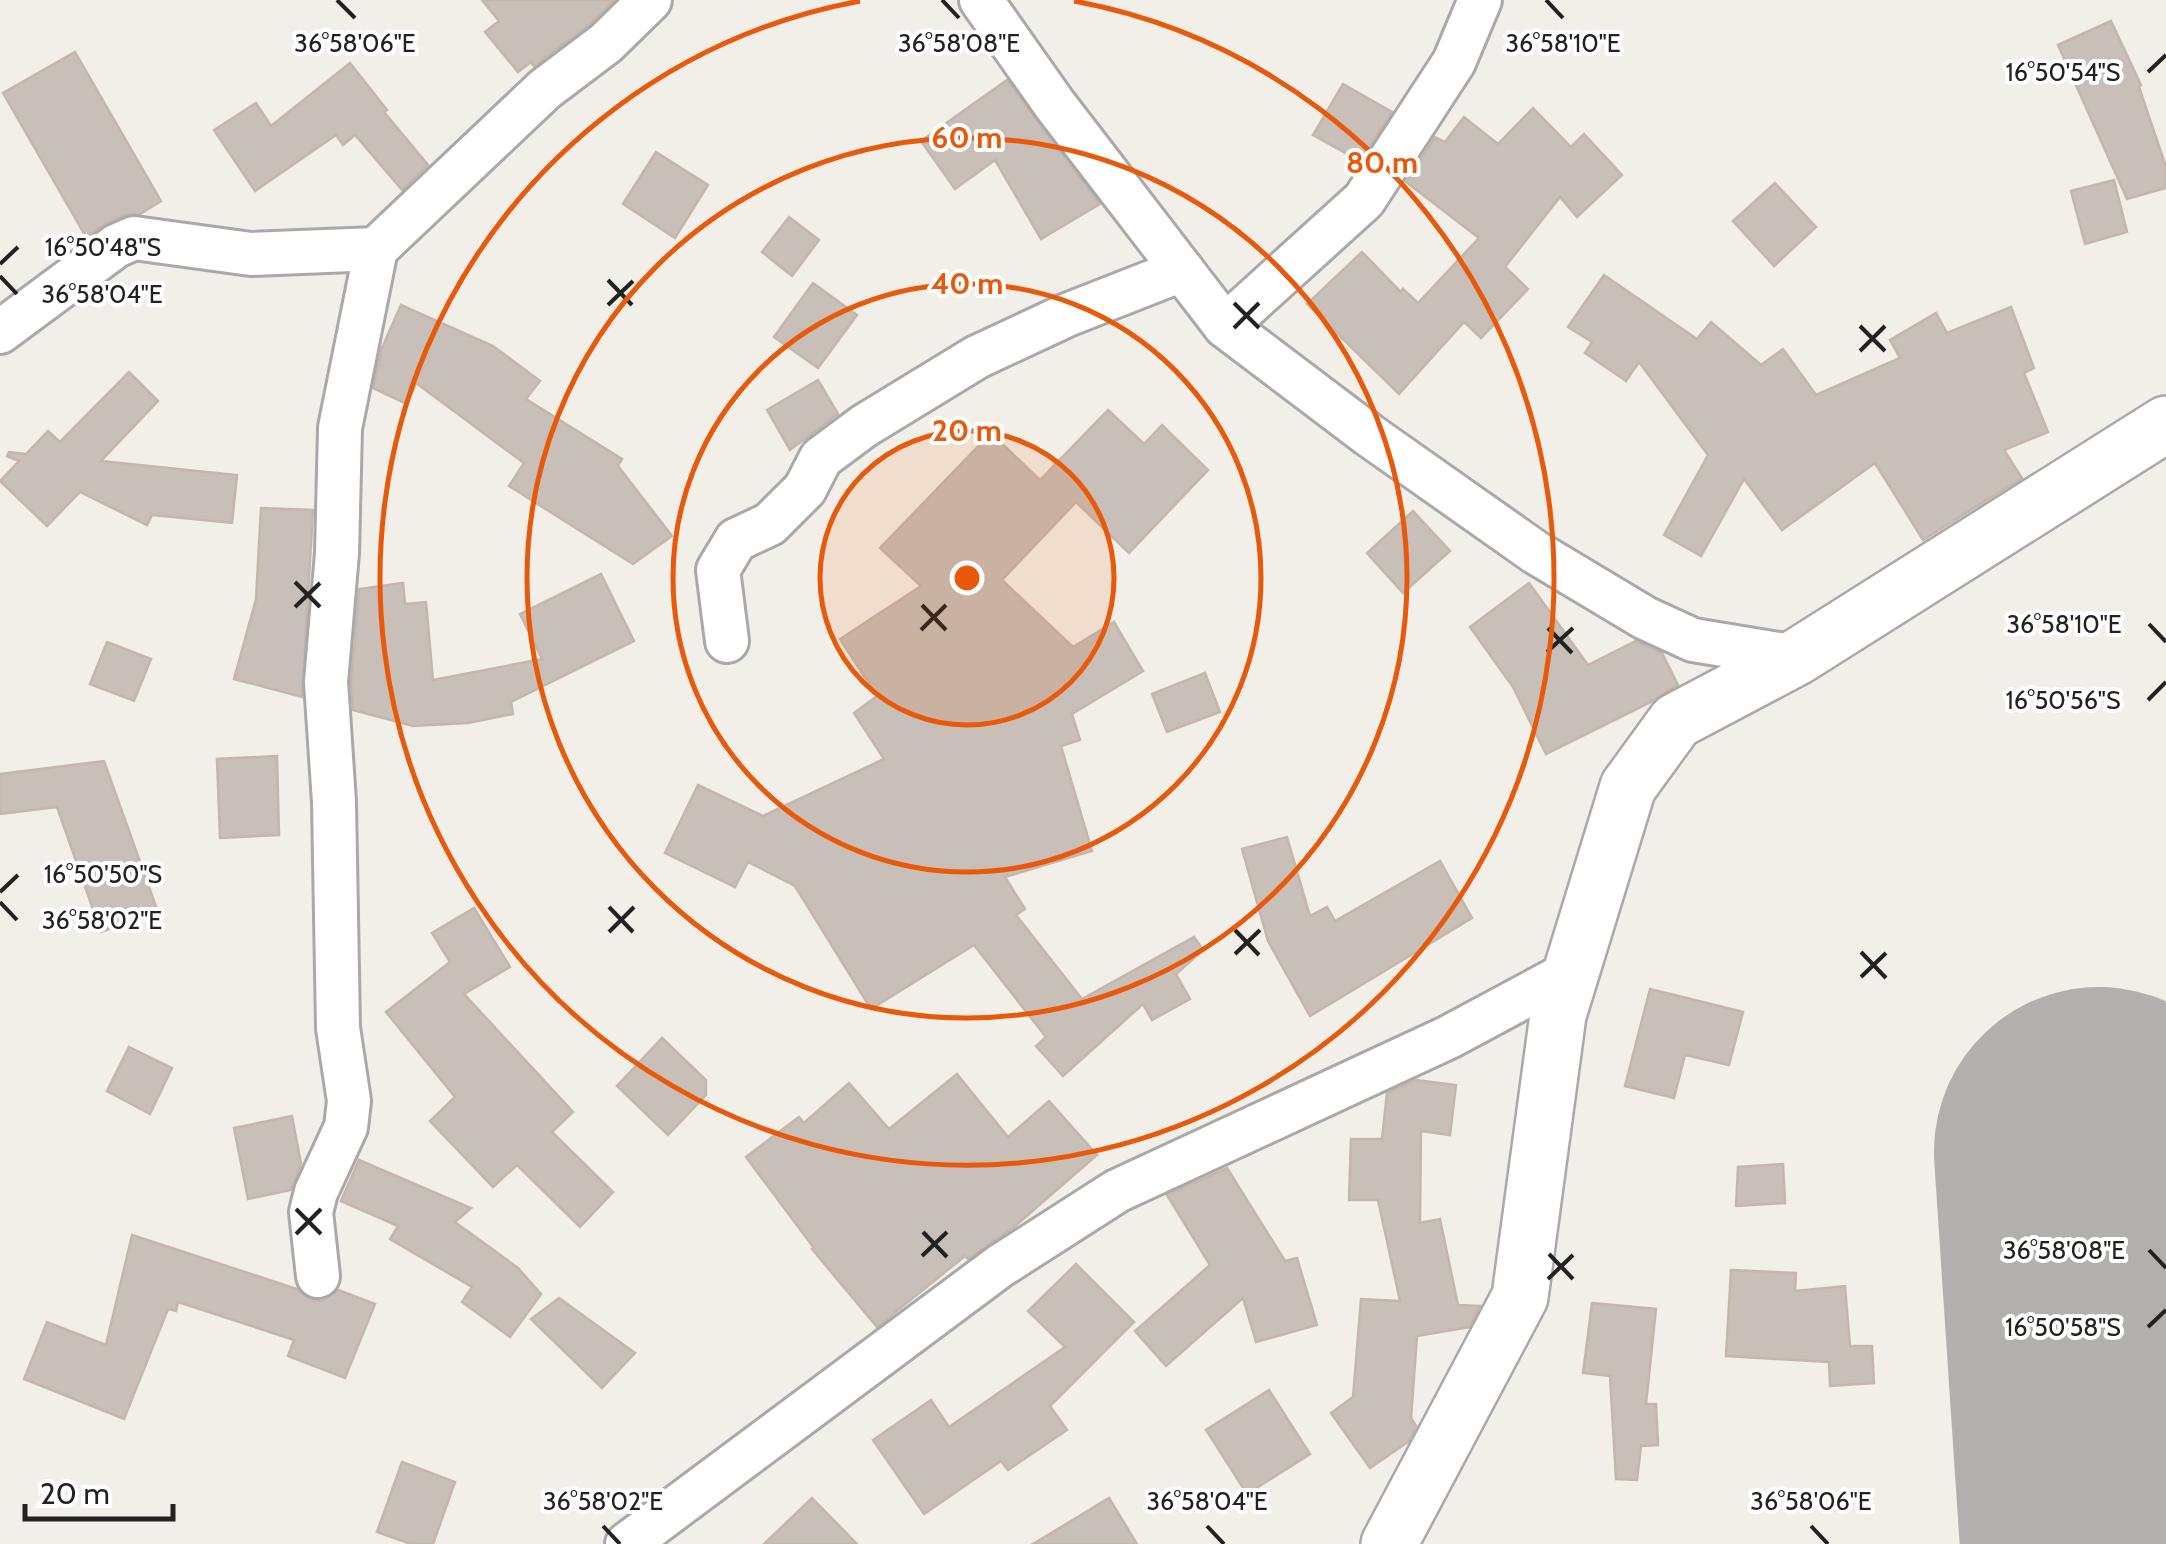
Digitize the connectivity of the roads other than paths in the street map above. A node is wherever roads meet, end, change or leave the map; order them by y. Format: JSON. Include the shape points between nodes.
{"nodes":[{"id":1,"x":650,"y":0,"type":"edge"},
{"id":2,"x":981,"y":0,"type":"edge"},
{"id":3,"x":1480,"y":0,"type":"edge"},
{"id":4,"x":376,"y":248,"type":"junction"},
{"id":5,"x":1182,"y":270,"type":"junction"},
{"id":6,"x":1225,"y":326,"type":"junction"},
{"id":7,"x":0,"y":332,"type":"edge"},
{"id":8,"x":2166,"y":424,"type":"edge"},
{"id":9,"x":727,"y":641,"type":"dead end"},
{"id":10,"x":1797,"y":657,"type":"junction"},
{"id":11,"x":1570,"y":972,"type":"junction"},
{"id":12,"x":318,"y":1276,"type":"dead end"},
{"id":13,"x":627,"y":1544,"type":"edge"},
{"id":14,"x":1389,"y":1544,"type":"edge"}],
"edges":[{"from":1,"to":4,"type":"street"},
{"from":2,"to":5,"type":"street"},
{"from":3,"to":6,"type":"street","via":[[1454,62],[1364,200]]},
{"from":4,"to":7,"type":"street","via":[[251,254],[134,238]]},
{"from":4,"to":12,"type":"street","via":[[340,428],[326,682],[338,1028],[349,1101],[346,1126],[311,1212]]},
{"from":5,"to":6,"type":"street"},
{"from":5,"to":9,"type":"street","via":[[977,357],[821,458],[805,489],[770,524],[736,540],[718,570]]},
{"from":6,"to":10,"type":"street","via":[[1536,552],[1646,618],[1693,640]]},
{"from":8,"to":10,"type":"street"},
{"from":10,"to":11,"type":"street","via":[[1676,721],[1628,787]]},
{"from":11,"to":13,"type":"street","via":[[1449,1038],[1116,1191],[1000,1266]]},
{"from":11,"to":14,"type":"street","via":[[1558,1015],[1520,1296]]}]}
